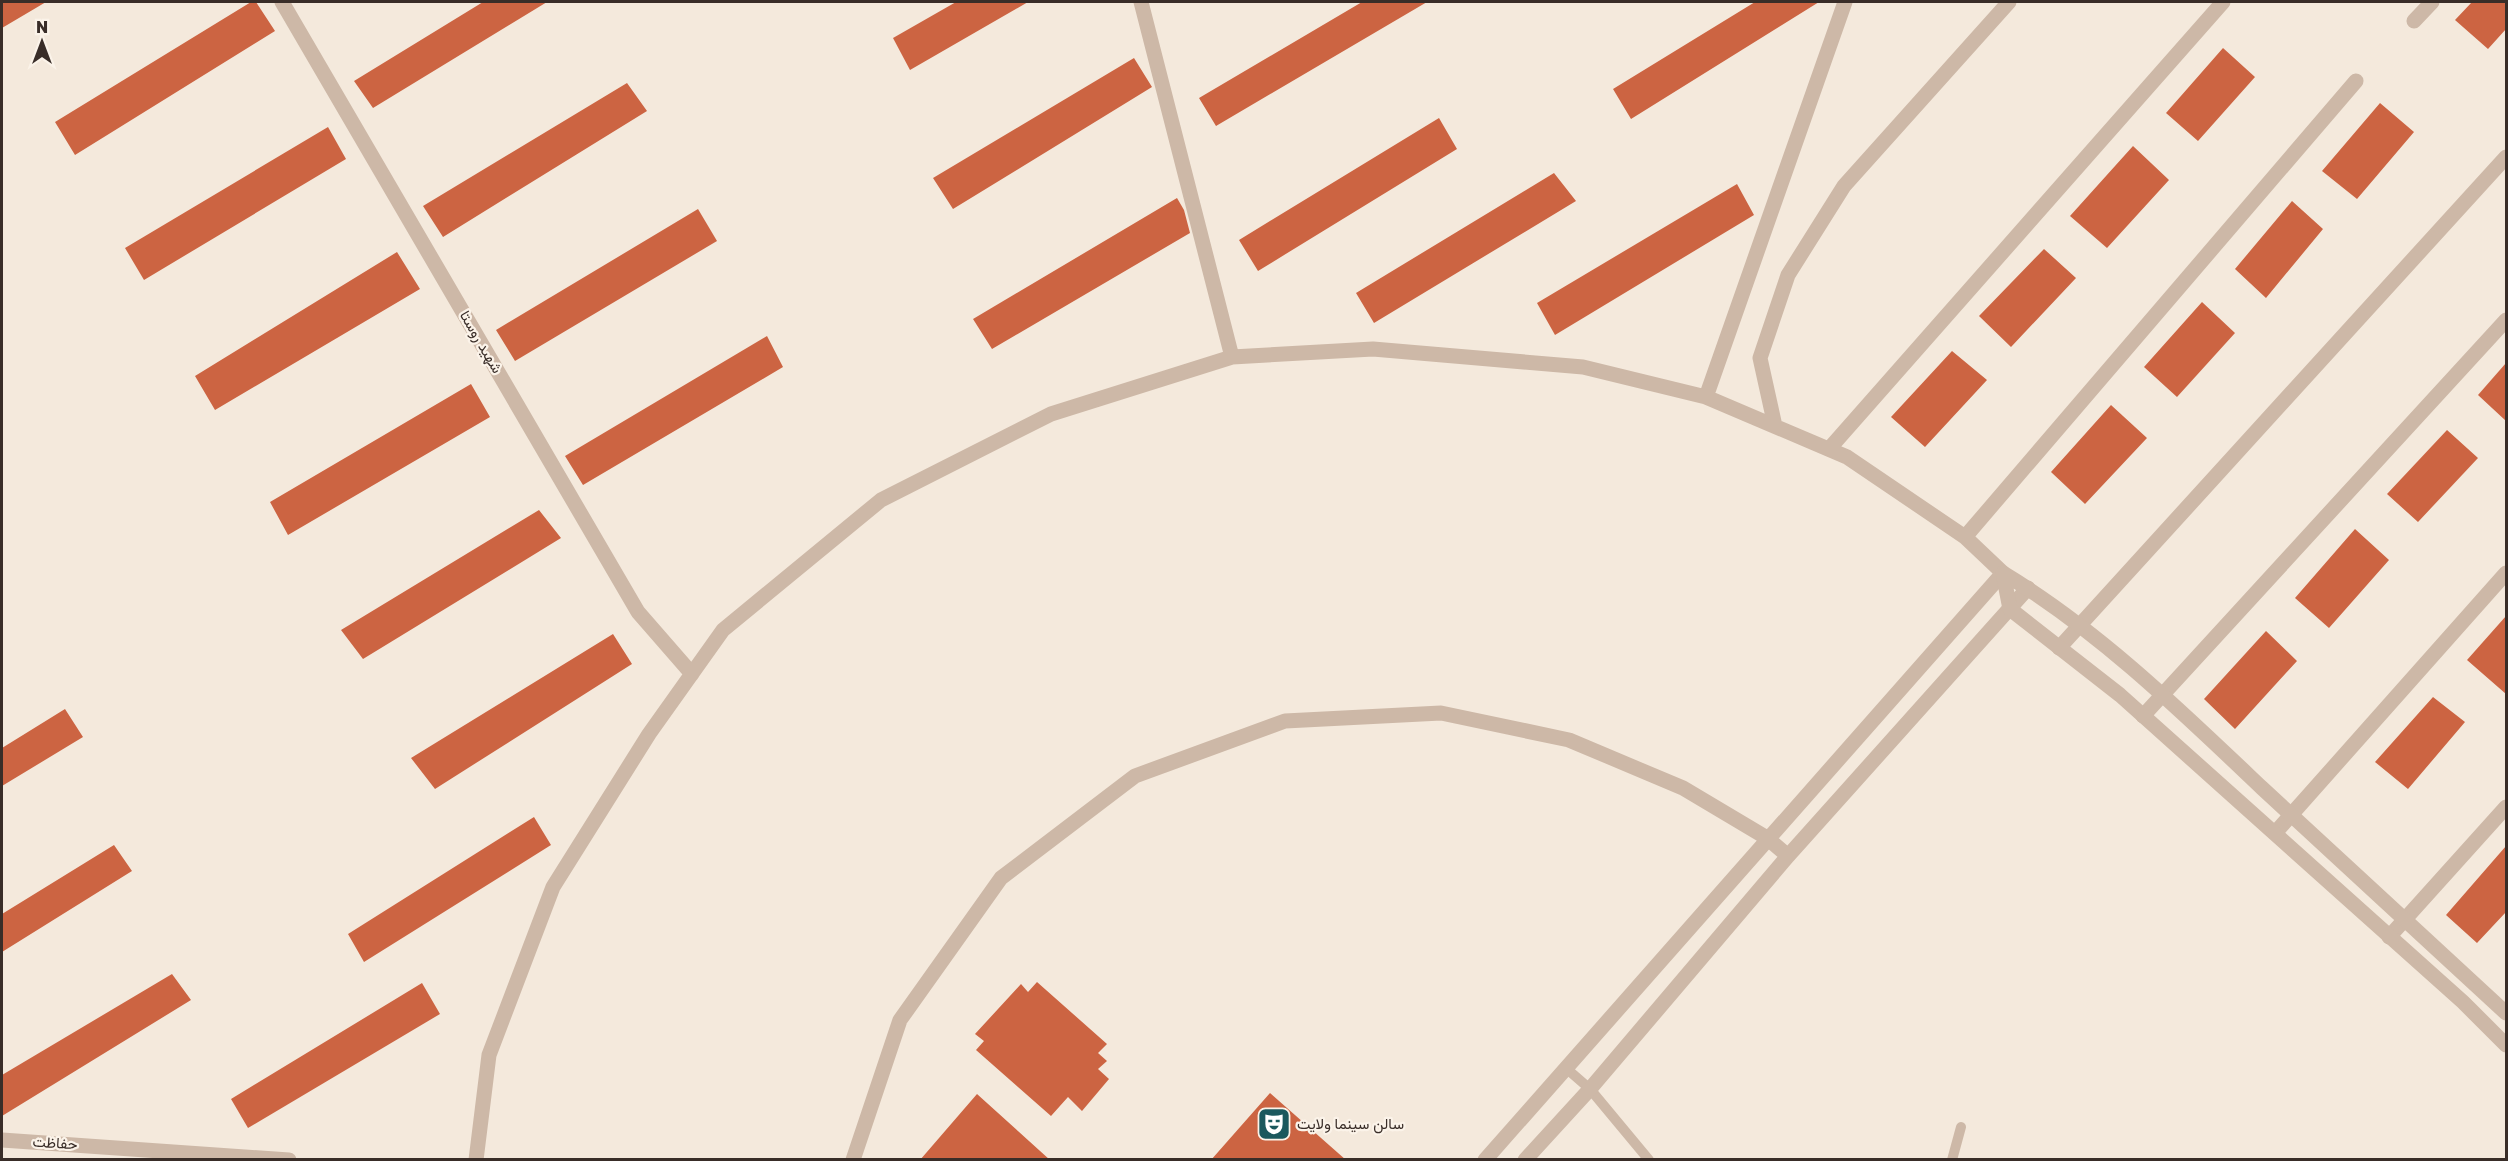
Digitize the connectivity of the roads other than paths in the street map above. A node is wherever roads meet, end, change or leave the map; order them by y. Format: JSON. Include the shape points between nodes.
{"nodes":[{"id":1,"x":282,"y":2,"type":"edge"},
{"id":2,"x":1141,"y":2,"type":"edge"},
{"id":3,"x":1845,"y":2,"type":"edge"},
{"id":4,"x":2009,"y":2,"type":"edge"},
{"id":5,"x":2223,"y":2,"type":"edge"},
{"id":6,"x":2432,"y":2,"type":"edge"},
{"id":7,"x":2415,"y":21,"type":"dead end"},
{"id":8,"x":2356,"y":81,"type":"dead end"},
{"id":9,"x":2506,"y":157,"type":"edge"},
{"id":10,"x":2506,"y":320,"type":"edge"},
{"id":11,"x":1232,"y":357,"type":"junction"},
{"id":12,"x":1706,"y":397,"type":"junction"},
{"id":13,"x":1775,"y":426,"type":"junction"},
{"id":14,"x":1829,"y":449,"type":"junction"},
{"id":15,"x":1965,"y":537,"type":"junction"},
{"id":16,"x":2003,"y":573,"type":"junction"},
{"id":17,"x":2506,"y":573,"type":"edge"},
{"id":18,"x":2028,"y":588,"type":"junction"},
{"id":19,"x":2010,"y":609,"type":"junction"},
{"id":20,"x":2078,"y":627,"type":"junction"},
{"id":21,"x":2060,"y":648,"type":"junction"},
{"id":22,"x":692,"y":674,"type":"junction"},
{"id":23,"x":2162,"y":694,"type":"junction"},
{"id":24,"x":2143,"y":716,"type":"junction"},
{"id":25,"x":2506,"y":807,"type":"edge"},
{"id":26,"x":2292,"y":816,"type":"junction"},
{"id":27,"x":2275,"y":832,"type":"junction"},
{"id":28,"x":1767,"y":838,"type":"junction"},
{"id":29,"x":1788,"y":856,"type":"junction"},
{"id":30,"x":2405,"y":920,"type":"junction"},
{"id":31,"x":2389,"y":937,"type":"junction"},
{"id":32,"x":2506,"y":1013,"type":"edge"},
{"id":33,"x":2505,"y":1041,"type":"edge"},
{"id":34,"x":1567,"y":1069,"type":"junction"},
{"id":35,"x":1590,"y":1089,"type":"junction"},
{"id":36,"x":1961,"y":1127,"type":"dead end"},
{"id":37,"x":2,"y":1140,"type":"edge"},
{"id":38,"x":288,"y":1160,"type":"edge"},
{"id":39,"x":476,"y":1160,"type":"edge"},
{"id":40,"x":853,"y":1160,"type":"edge"},
{"id":41,"x":1485,"y":1160,"type":"edge"},
{"id":42,"x":1526,"y":1160,"type":"edge"},
{"id":43,"x":1648,"y":1160,"type":"edge"},
{"id":44,"x":1953,"y":1160,"type":"edge"}],
"edges":[{"from":1,"to":22,"type":"street","name":"شهید روستا","via":[[638,612]]},
{"from":2,"to":11,"type":"street"},
{"from":3,"to":12,"type":"street"},
{"from":4,"to":13,"type":"street","via":[[1844,186],[1788,275],[1760,358]]},
{"from":5,"to":14,"type":"street"},
{"from":6,"to":7,"type":"street"},
{"from":8,"to":15,"type":"street"},
{"from":9,"to":20,"type":"street"},
{"from":10,"to":23,"type":"street"},
{"from":11,"to":12,"type":"street","via":[[1385,350],[1583,367]]},
{"from":11,"to":22,"type":"street","via":[[1051,414],[881,500],[723,630]]},
{"from":12,"to":13,"type":"street"},
{"from":13,"to":14,"type":"street"},
{"from":14,"to":15,"type":"street","via":[[1847,457]]},
{"from":15,"to":16,"type":"street"},
{"from":16,"to":18,"type":"street"},
{"from":16,"to":19,"type":"street"},
{"from":16,"to":28,"type":"street"},
{"from":17,"to":26,"type":"street"},
{"from":18,"to":19,"type":"street"},
{"from":18,"to":20,"type":"street"},
{"from":19,"to":21,"type":"street"},
{"from":19,"to":29,"type":"street"},
{"from":20,"to":21,"type":"street"},
{"from":20,"to":23,"type":"street"},
{"from":21,"to":24,"type":"street"},
{"from":22,"to":39,"type":"street","via":[[649,734],[553,887],[489,1055]]},
{"from":23,"to":24,"type":"street"},
{"from":23,"to":26,"type":"street"},
{"from":24,"to":27,"type":"street"},
{"from":25,"to":30,"type":"street"},
{"from":26,"to":27,"type":"street"},
{"from":26,"to":30,"type":"street"},
{"from":27,"to":31,"type":"street"},
{"from":28,"to":29,"type":"street"},
{"from":28,"to":34,"type":"street"},
{"from":28,"to":40,"type":"street","via":[[1683,788],[1569,740],[1441,713],[1286,721],[1135,776],[1001,878],[900,1020]]},
{"from":29,"to":35,"type":"street"},
{"from":30,"to":31,"type":"street"},
{"from":30,"to":32,"type":"street"},
{"from":31,"to":33,"type":"street"},
{"from":34,"to":35,"type":"lane"},
{"from":34,"to":41,"type":"street"},
{"from":35,"to":42,"type":"street"},
{"from":35,"to":43,"type":"lane"},
{"from":36,"to":44,"type":"lane"},
{"from":37,"to":38,"type":"street","name":"حفاظت"}]}
